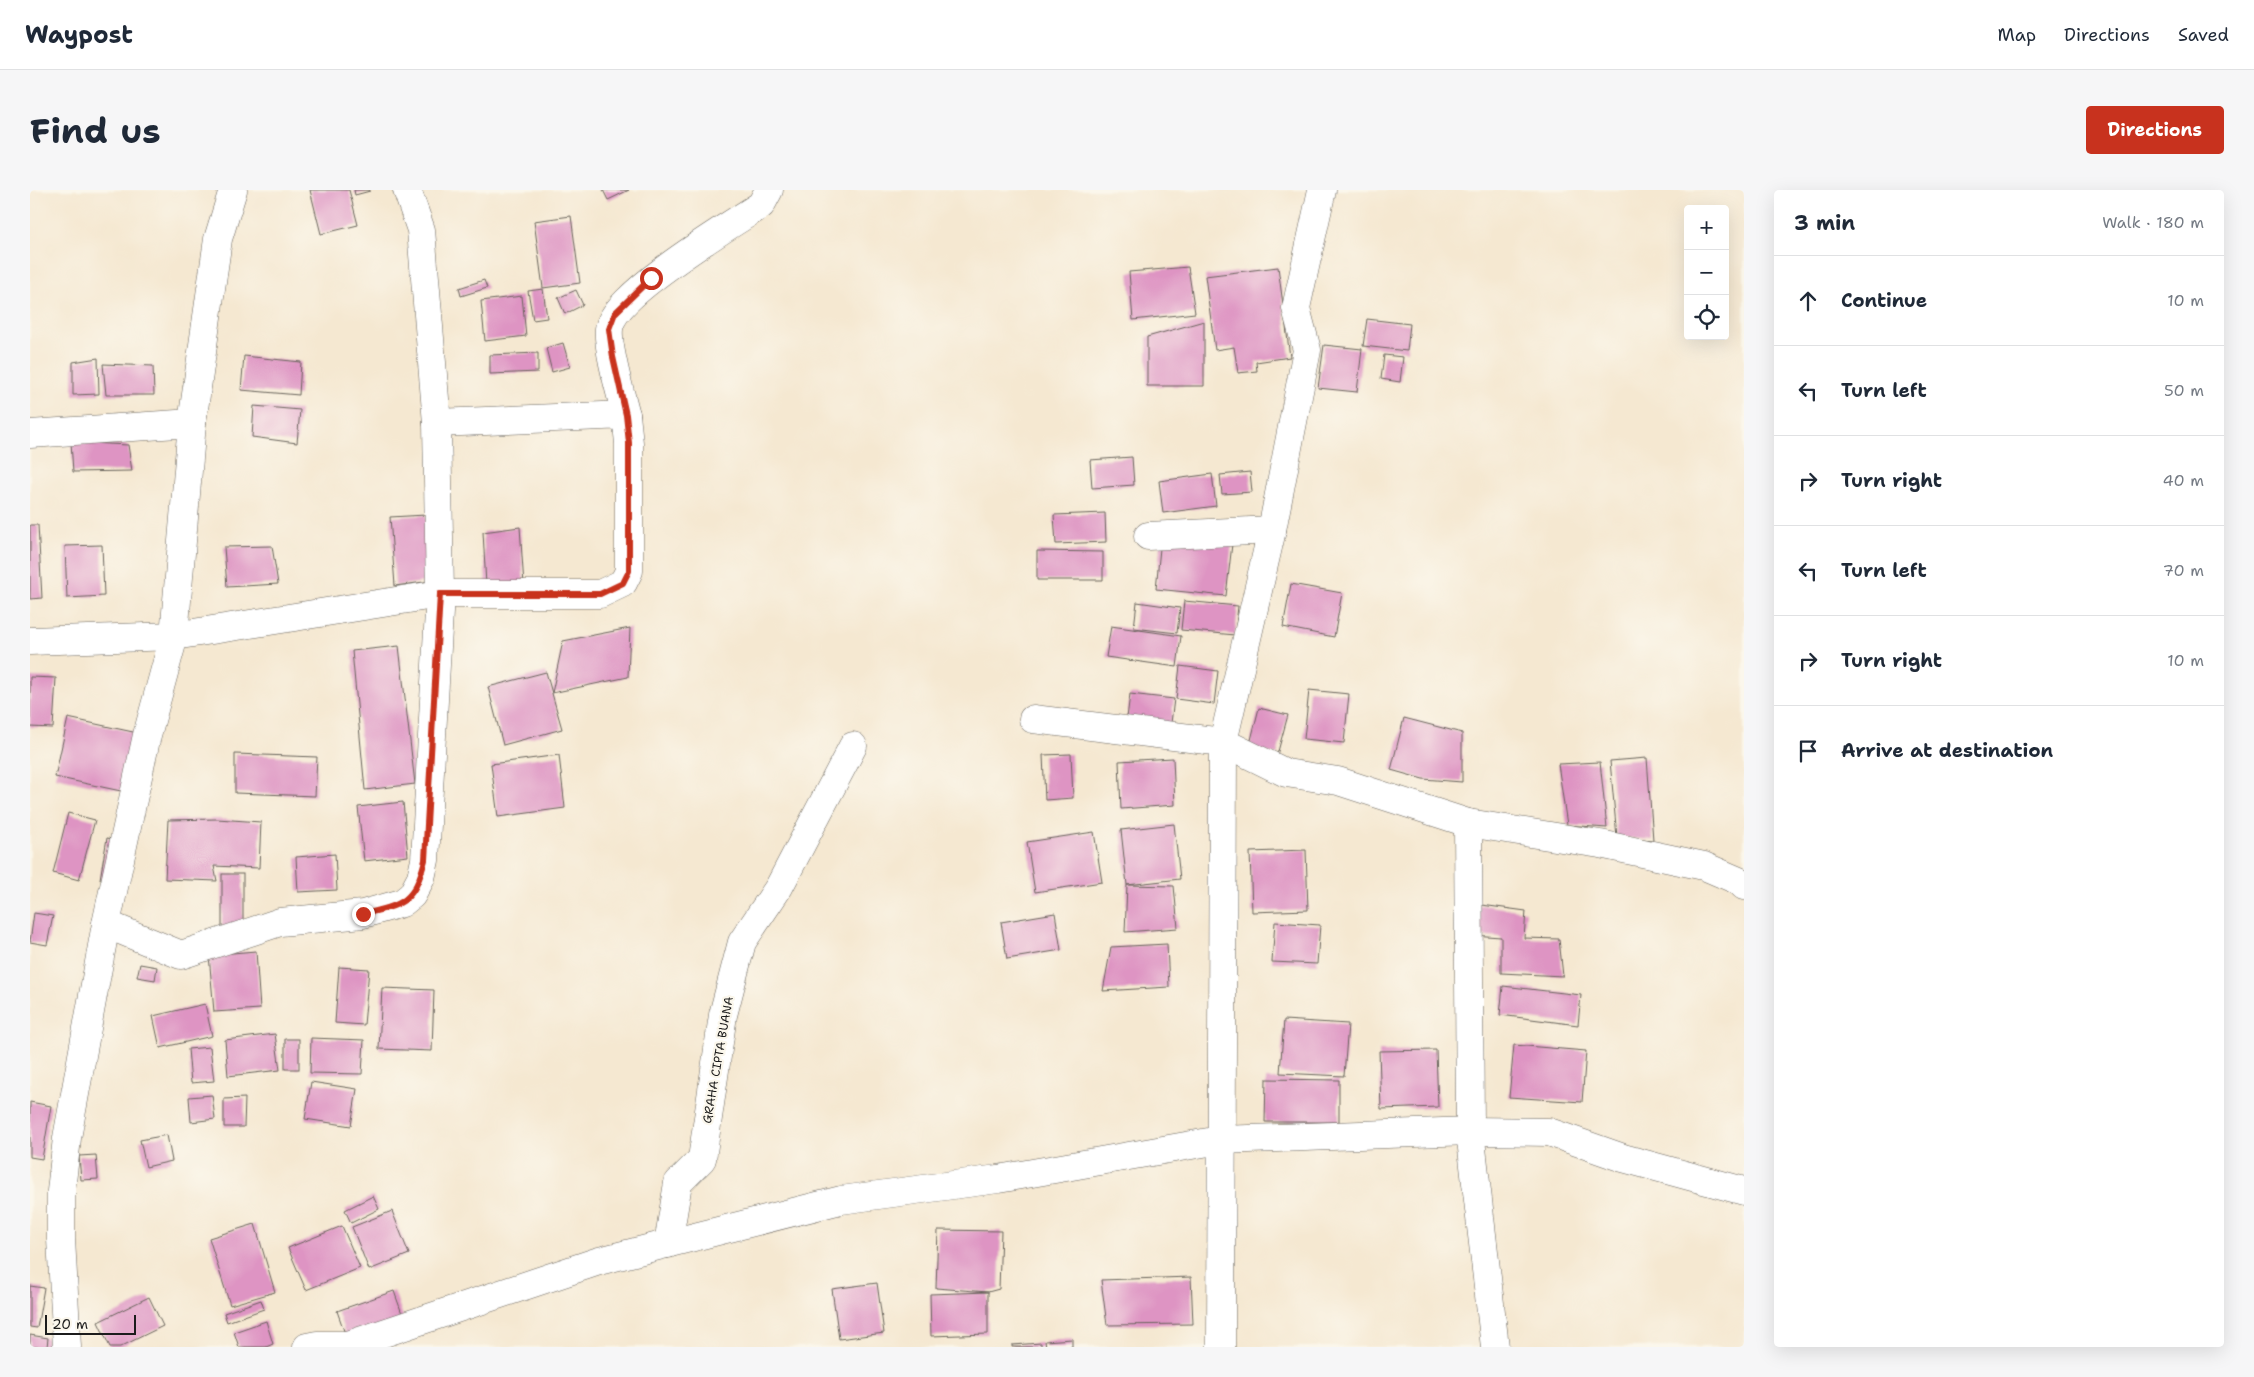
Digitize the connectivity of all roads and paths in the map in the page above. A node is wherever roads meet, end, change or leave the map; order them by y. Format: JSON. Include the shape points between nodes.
{"nodes":[{"id":1,"x":233,"y":190,"type":"edge"},
{"id":2,"x":407,"y":190,"type":"edge"},
{"id":3,"x":1322,"y":190,"type":"edge"},
{"id":4,"x":765,"y":197,"type":"edge"},
{"id":5,"x":626,"y":415,"type":"junction"},
{"id":6,"x":192,"y":423,"type":"junction"},
{"id":7,"x":437,"y":424,"type":"junction"},
{"id":8,"x":30,"y":434,"type":"edge"},
{"id":9,"x":1272,"y":530,"type":"junction"},
{"id":10,"x":1148,"y":536,"type":"dead end"},
{"id":11,"x":440,"y":594,"type":"junction"},
{"id":12,"x":174,"y":636,"type":"junction"},
{"id":13,"x":30,"y":641,"type":"edge"},
{"id":14,"x":1033,"y":719,"type":"dead end"},
{"id":15,"x":1223,"y":742,"type":"junction"},
{"id":16,"x":853,"y":746,"type":"dead end"},
{"id":17,"x":1468,"y":823,"type":"junction"},
{"id":18,"x":1744,"y":886,"type":"edge"},
{"id":19,"x":106,"y":924,"type":"junction"},
{"id":20,"x":1470,"y":1131,"type":"junction"},
{"id":21,"x":1220,"y":1140,"type":"junction"},
{"id":22,"x":1744,"y":1191,"type":"edge"},
{"id":23,"x":668,"y":1244,"type":"junction"},
{"id":24,"x":67,"y":1347,"type":"edge"},
{"id":25,"x":307,"y":1347,"type":"edge"},
{"id":26,"x":1221,"y":1347,"type":"edge"},
{"id":27,"x":1495,"y":1347,"type":"edge"}],
"edges":[{"from":1,"to":6,"type":"street","via":[[218,239]]},
{"from":2,"to":7,"type":"street","via":[[421,230]]},
{"from":3,"to":9,"type":"street","via":[[1296,308],[1307,350]]},
{"from":4,"to":5,"type":"street","via":[[651,278],[615,313],[609,329]]},
{"from":5,"to":7,"type":"street"},
{"from":5,"to":11,"type":"street","via":[[629,571],[623,583],[600,594]]},
{"from":6,"to":8,"type":"street"},
{"from":6,"to":12,"type":"street"},
{"from":7,"to":11,"type":"street"},
{"from":9,"to":10,"type":"street"},
{"from":9,"to":15,"type":"street"},
{"from":11,"to":12,"type":"street"},
{"from":11,"to":19,"type":"street","via":[[425,860],[412,896],[382,910],[280,922],[181,955]]},
{"from":12,"to":13,"type":"street"},
{"from":12,"to":19,"type":"street","via":[[147,735]]},
{"from":14,"to":15,"type":"street"},
{"from":15,"to":17,"type":"street","via":[[1286,773],[1338,781]]},
{"from":15,"to":21,"type":"street"},
{"from":16,"to":23,"type":"street","name":"GRAHA CIPTA BUANA","via":[[779,887],[742,942],[723,1016],[702,1159],[678,1183]]},
{"from":17,"to":18,"type":"street","via":[[1600,844],[1704,866]]},
{"from":17,"to":20,"type":"street"},
{"from":19,"to":24,"type":"street","via":[[67,1138],[61,1191]]},
{"from":20,"to":21,"type":"street"},
{"from":20,"to":22,"type":"street","via":[[1549,1132],[1623,1158]]},
{"from":20,"to":27,"type":"street"},
{"from":21,"to":23,"type":"street","via":[[998,1180],[841,1200]]},
{"from":21,"to":26,"type":"street"},
{"from":23,"to":25,"type":"street","via":[[599,1261],[348,1345],[317,1344]]}]}
